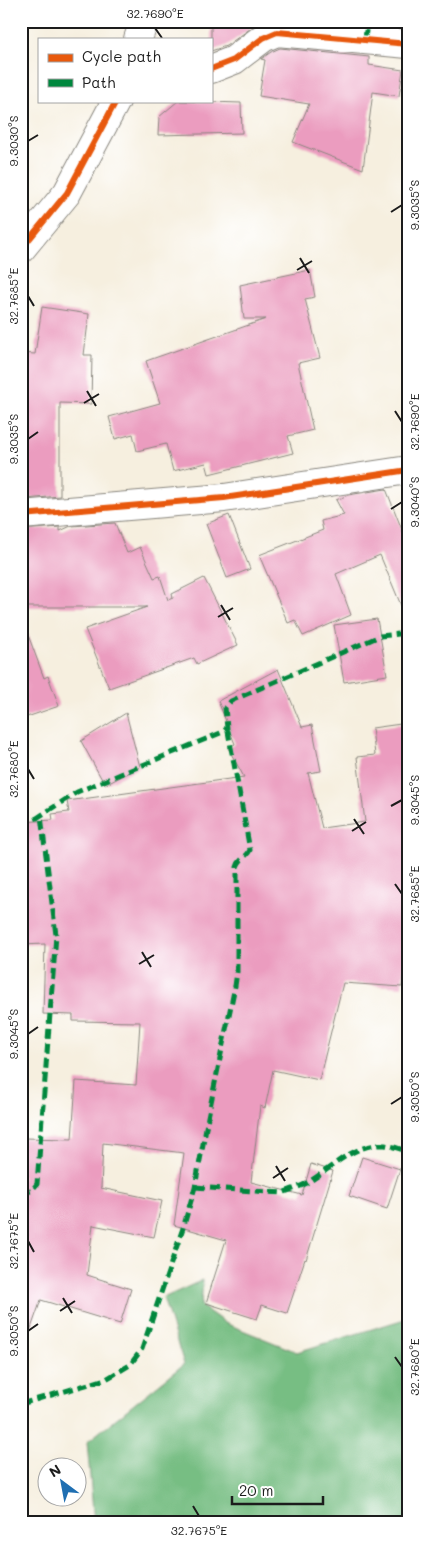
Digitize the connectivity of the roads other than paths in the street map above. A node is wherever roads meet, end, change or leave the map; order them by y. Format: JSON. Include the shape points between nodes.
{"nodes":[{"id":1,"x":144,"y":21,"type":"edge"},
{"id":2,"x":138,"y":38,"type":"edge"},
{"id":3,"x":408,"y":44,"type":"edge"},
{"id":4,"x":212,"y":69,"type":"edge"},
{"id":5,"x":115,"y":102,"type":"edge"},
{"id":6,"x":21,"y":249,"type":"edge"},
{"id":7,"x":408,"y":470,"type":"edge"},
{"id":8,"x":21,"y":515,"type":"edge"}],
"edges":[{"from":1,"to":2,"type":"street"},
{"from":3,"to":4,"type":"street","via":[[277,32],[262,38],[234,60]]},
{"from":5,"to":6,"type":"street","via":[[67,193]]},
{"from":7,"to":8,"type":"street","via":[[224,498]]}]}
